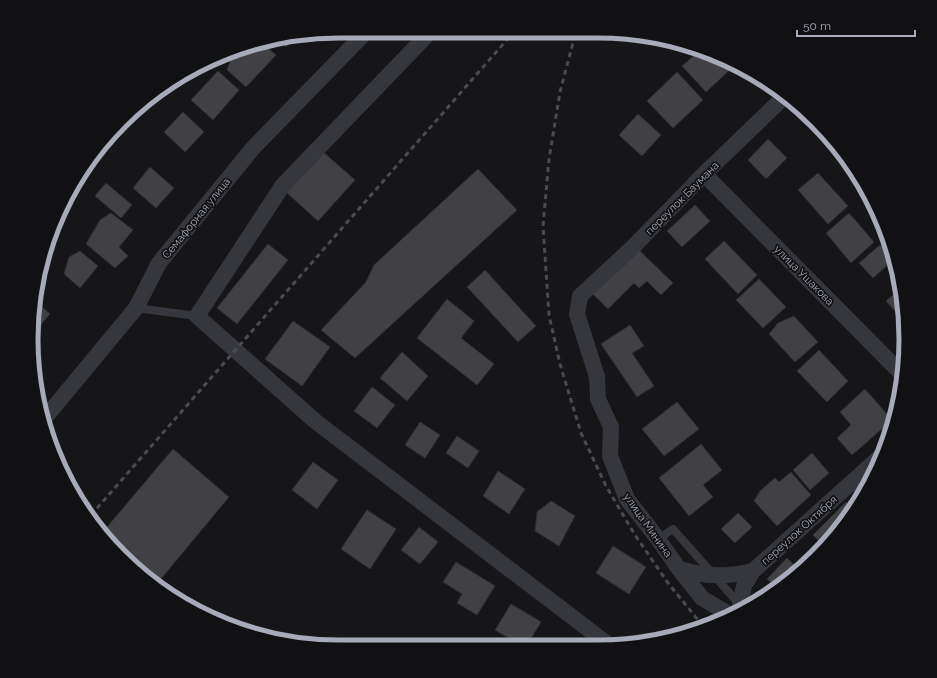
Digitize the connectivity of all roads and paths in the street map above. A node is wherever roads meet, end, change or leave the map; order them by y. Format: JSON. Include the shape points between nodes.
{"nodes":[{"id":1,"x":360,"y":38,"type":"edge"},
{"id":2,"x":424,"y":38,"type":"edge"},
{"id":3,"x":781,"y":100,"type":"edge"},
{"id":4,"x":704,"y":174,"type":"junction"},
{"id":5,"x":580,"y":296,"type":"joint"},
{"id":6,"x":136,"y":308,"type":"junction"},
{"id":7,"x":197,"y":316,"type":"junction"},
{"id":8,"x":897,"y":369,"type":"edge"},
{"id":9,"x":48,"y":415,"type":"edge"},
{"id":10,"x":871,"y":465,"type":"edge"},
{"id":11,"x":658,"y":539,"type":"junction"},
{"id":12,"x":679,"y":569,"type":"junction"},
{"id":13,"x":753,"y":571,"type":"junction"},
{"id":14,"x":714,"y":575,"type":"junction"},
{"id":15,"x":740,"y":604,"type":"edge"},
{"id":16,"x":735,"y":607,"type":"edge"},
{"id":17,"x":732,"y":609,"type":"edge"},
{"id":18,"x":603,"y":640,"type":"edge"}],
"edges":[{"from":1,"to":6,"type":"street","name":"Семафорная улица","via":[[253,148],[160,263]]},
{"from":2,"to":7,"type":"street","via":[[283,185]]},
{"from":3,"to":4,"type":"street","name":"переулок Баумана"},
{"from":4,"to":5,"type":"street","name":"переулок Баумана","via":[[633,247]]},
{"from":4,"to":8,"type":"street","name":"улица Ушакова"},
{"from":5,"to":11,"type":"street","name":"улица Минина","via":[[577,314],[597,377],[598,399],[611,427],[610,456],[627,499]]},
{"from":6,"to":7,"type":"lane"},
{"from":6,"to":9,"type":"street","name":"Семафорная улица"},
{"from":7,"to":18,"type":"street","via":[[315,421]]},
{"from":10,"to":13,"type":"street","name":"переулок Октября"},
{"from":11,"to":12,"type":"street","name":"улица Минина"},
{"from":11,"to":14,"type":"lane","via":[[673,530]]},
{"from":12,"to":14,"type":"street","name":"переулок Октября"},
{"from":12,"to":17,"type":"street","name":"улица Минина","via":[[702,598]]},
{"from":13,"to":14,"type":"street","name":"переулок Октября","via":[[735,575]]},
{"from":13,"to":15,"type":"street","name":"переулок Октября","via":[[744,586]]},
{"from":14,"to":16,"type":"lane"}]}
